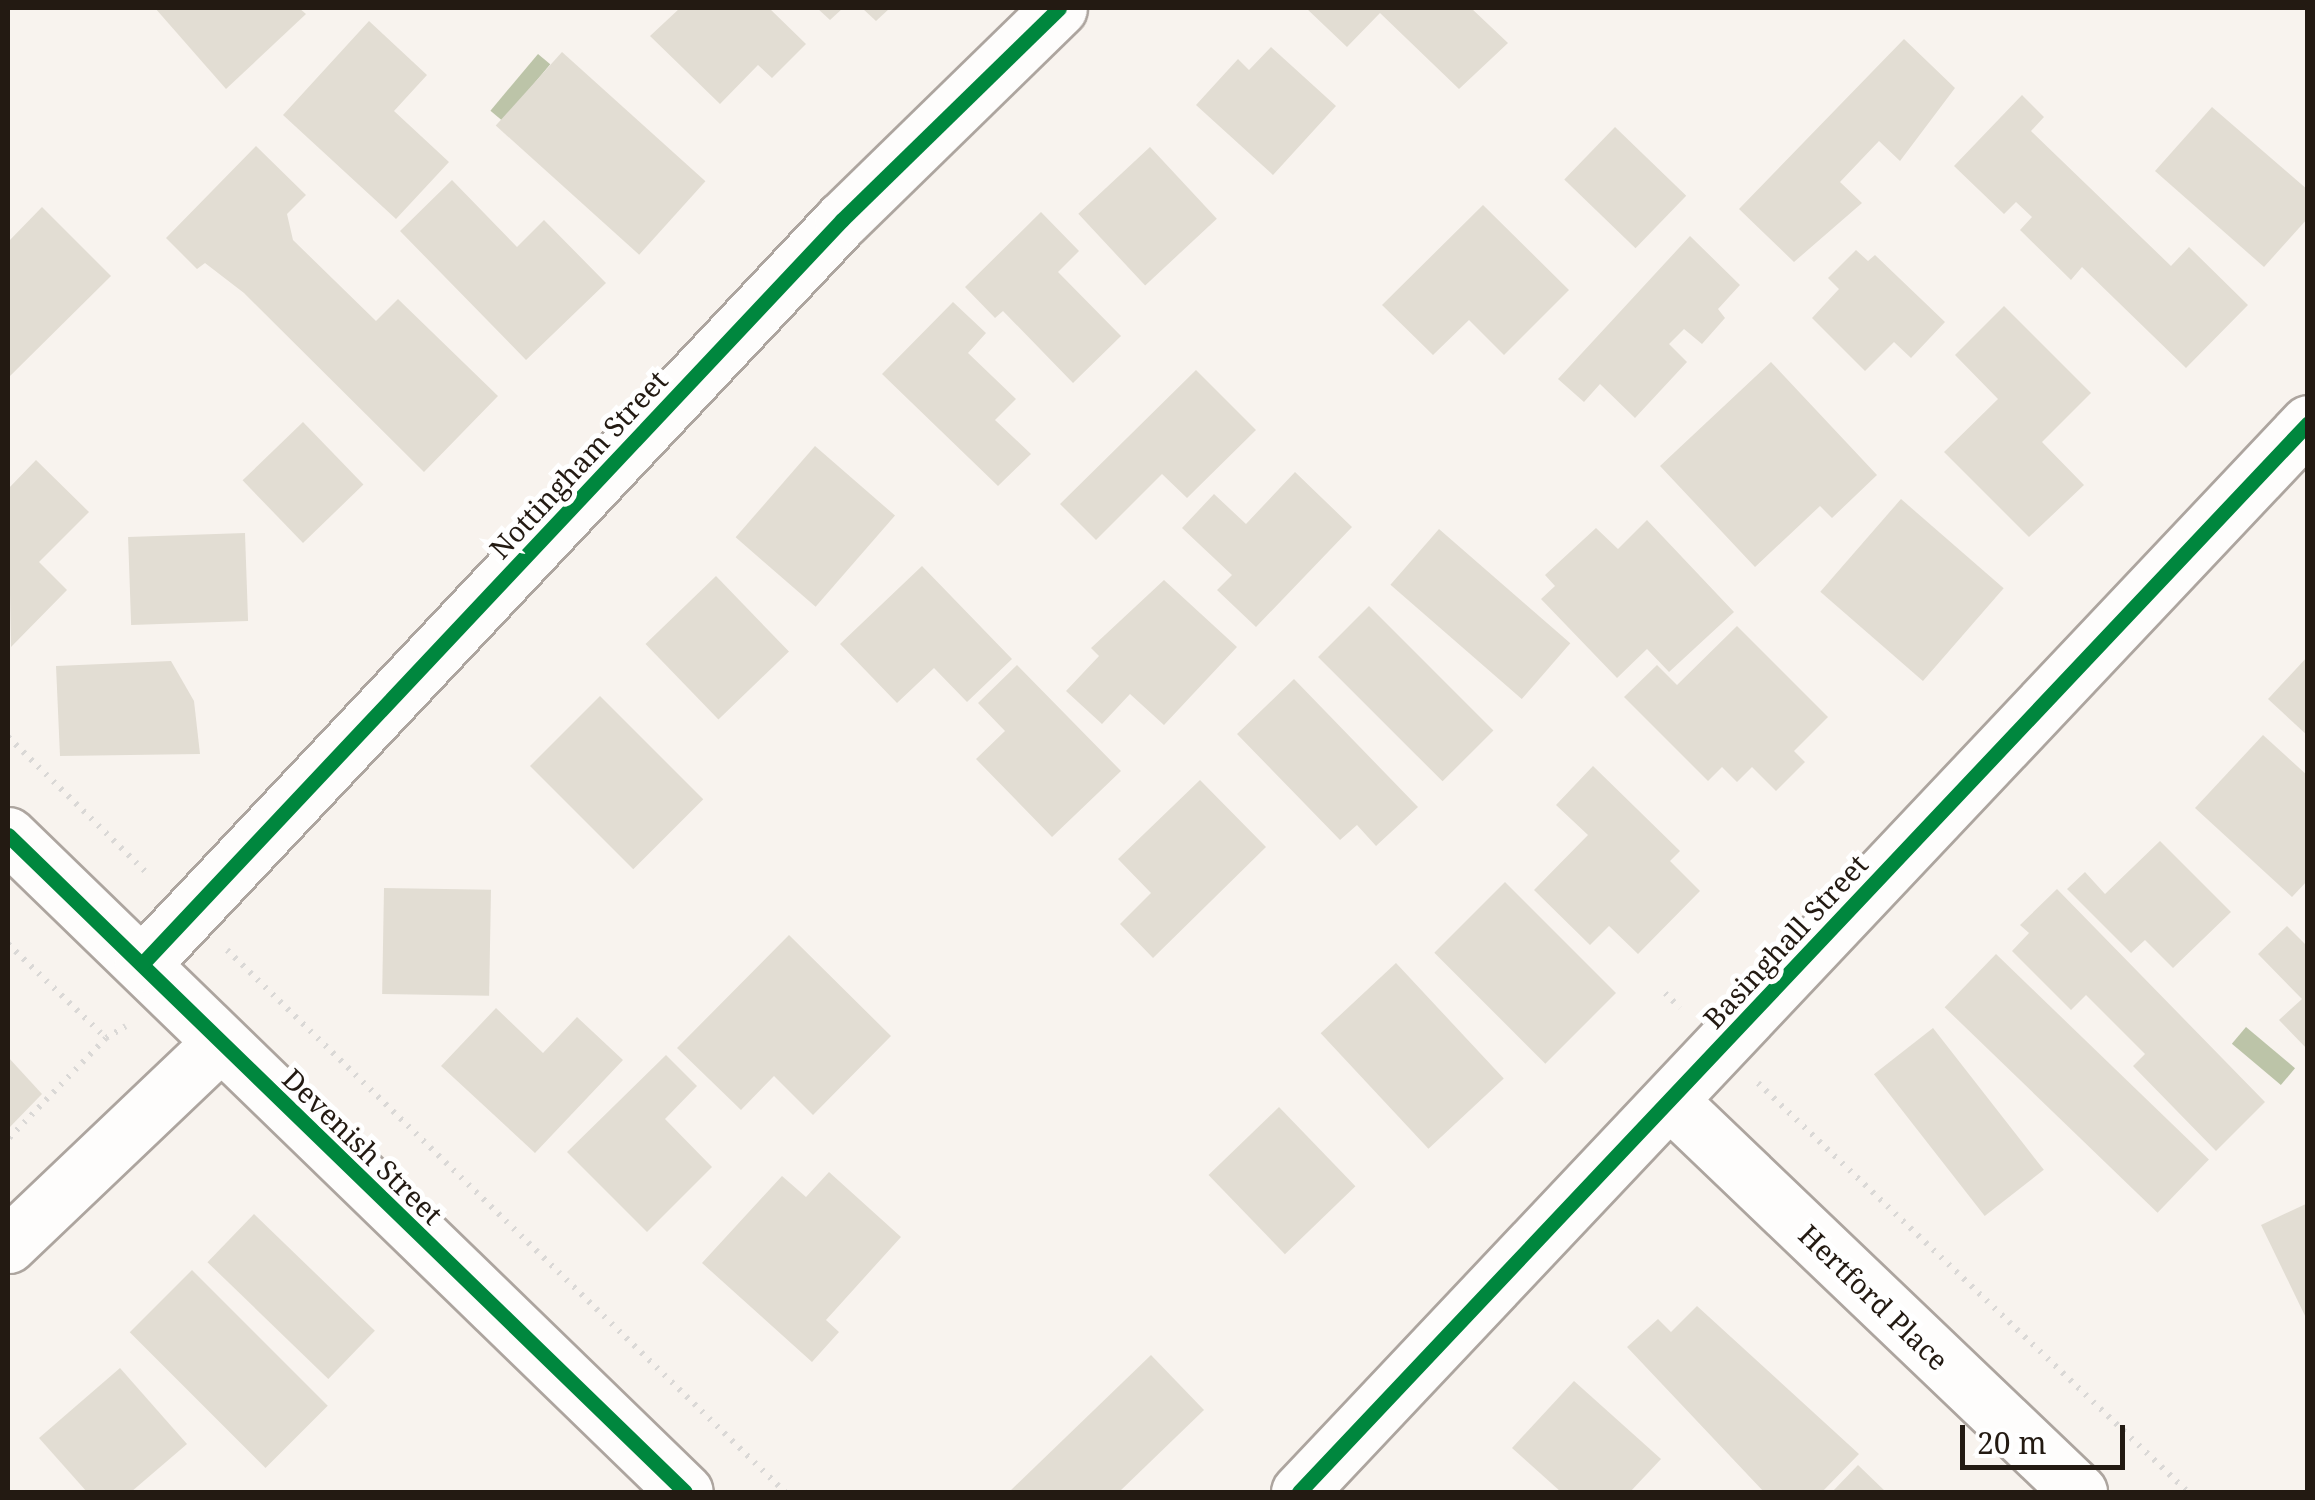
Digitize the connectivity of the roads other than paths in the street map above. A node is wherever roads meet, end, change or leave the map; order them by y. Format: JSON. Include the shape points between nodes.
{"nodes":[{"id":1,"x":1059,"y":8,"type":"edge"},
{"id":2,"x":2308,"y":423,"type":"edge"},
{"id":3,"x":8,"y":834,"type":"edge"},
{"id":4,"x":142,"y":964,"type":"junction"},
{"id":5,"x":220,"y":1043,"type":"junction"},
{"id":6,"x":1670,"y":1101,"type":"junction"},
{"id":7,"x":8,"y":1246,"type":"edge"},
{"id":8,"x":685,"y":1492,"type":"edge"},
{"id":9,"x":1298,"y":1492,"type":"edge"},
{"id":10,"x":2078,"y":1492,"type":"edge"}],
"edges":[{"from":1,"to":4,"type":"street","name":"Nottingham Street","via":[[826,238]]},
{"from":2,"to":6,"type":"street","name":"Basinghall Street"},
{"from":3,"to":4,"type":"street","name":"Devenish Street"},
{"from":4,"to":5,"type":"street","name":"Devenish Street"},
{"from":5,"to":7,"type":"street"},
{"from":5,"to":8,"type":"street","name":"Devenish Street"},
{"from":6,"to":9,"type":"street","name":"Basinghall Street"},
{"from":6,"to":10,"type":"street","name":"Hertford Place"}]}
